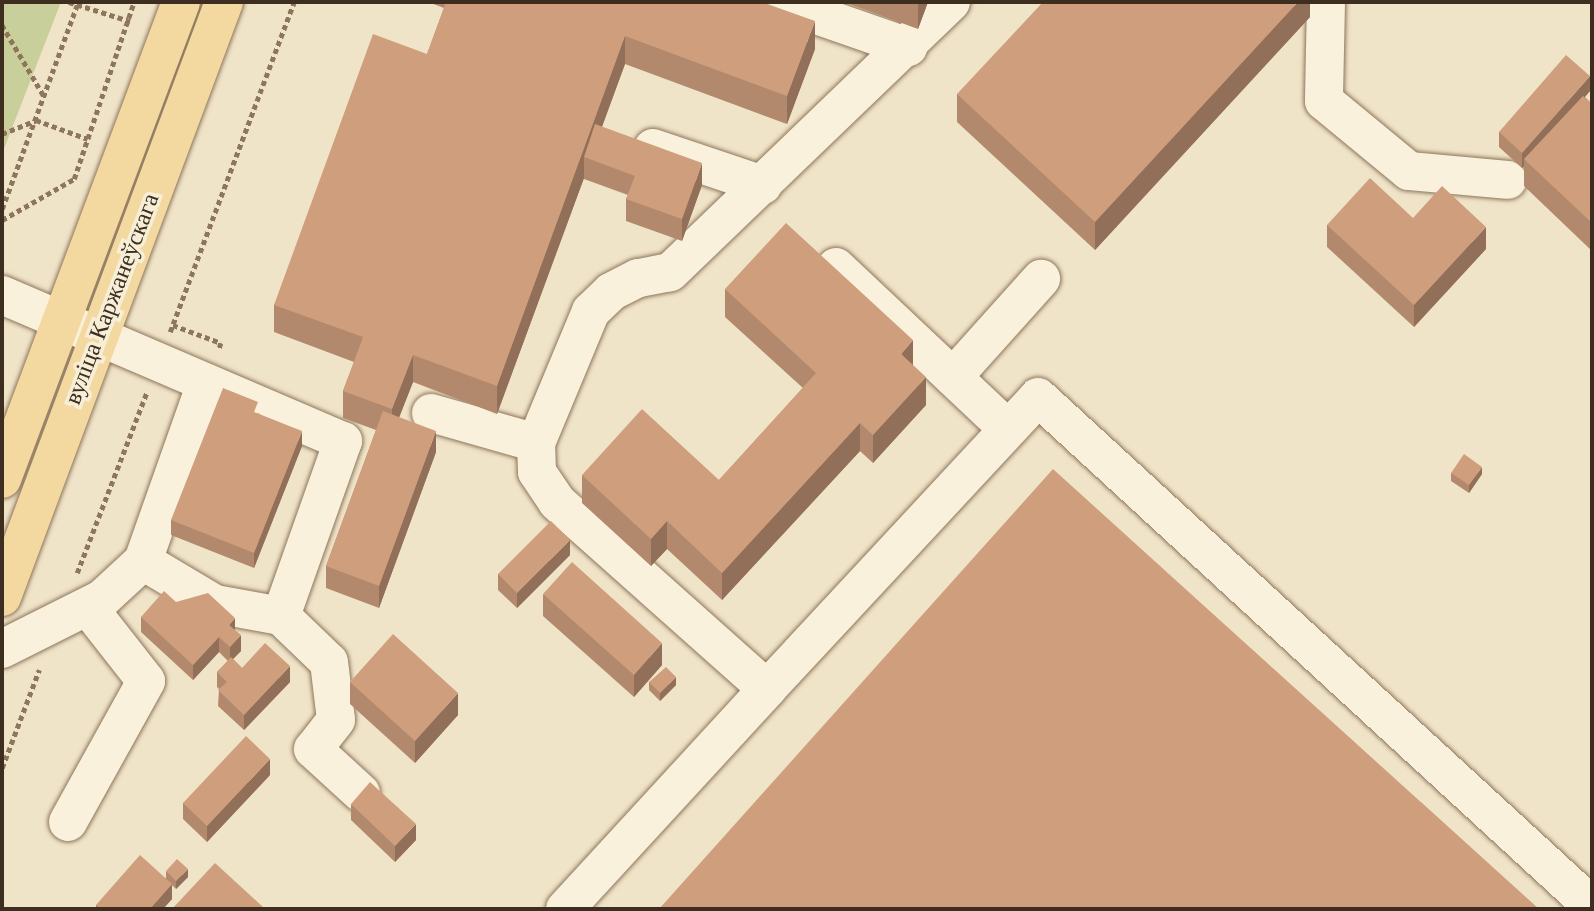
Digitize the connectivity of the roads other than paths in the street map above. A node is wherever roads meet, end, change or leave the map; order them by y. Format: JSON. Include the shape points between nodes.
{"nodes":[{"id":1,"x":181,"y":2,"type":"edge"},
{"id":2,"x":224,"y":2,"type":"edge"},
{"id":3,"x":779,"y":2,"type":"edge"},
{"id":4,"x":951,"y":2,"type":"edge"},
{"id":5,"x":1326,"y":2,"type":"edge"},
{"id":6,"x":908,"y":47,"type":"junction"},
{"id":7,"x":639,"y":143,"type":"edge"},
{"id":8,"x":1508,"y":180,"type":"dead end"},
{"id":9,"x":763,"y":185,"type":"junction"},
{"id":10,"x":836,"y":267,"type":"edge"},
{"id":11,"x":1041,"y":279,"type":"dead end"},
{"id":12,"x":2,"y":295,"type":"edge"},
{"id":13,"x":62,"y":321,"type":"junction"},
{"id":14,"x":96,"y":337,"type":"junction"},
{"id":15,"x":953,"y":377,"type":"junction"},
{"id":16,"x":194,"y":378,"type":"junction"},
{"id":17,"x":431,"y":413,"type":"dead end"},
{"id":18,"x":1009,"y":429,"type":"junction"},
{"id":19,"x":536,"y":443,"type":"junction"},
{"id":20,"x":2,"y":479,"type":"edge"},
{"id":21,"x":143,"y":561,"type":"junction"},
{"id":22,"x":2,"y":597,"type":"edge"},
{"id":23,"x":88,"y":607,"type":"junction"},
{"id":24,"x":281,"y":616,"type":"junction"},
{"id":25,"x":2,"y":649,"type":"edge"},
{"id":26,"x":767,"y":689,"type":"junction"},
{"id":27,"x":361,"y":793,"type":"edge"},
{"id":28,"x":68,"y":822,"type":"dead end"},
{"id":29,"x":1592,"y":906,"type":"edge"},
{"id":30,"x":565,"y":909,"type":"edge"}],
"edges":[{"from":1,"to":13,"type":"main road","name":"вуліца Каржанеўскага"},
{"from":2,"to":14,"type":"main road","name":"вуліца Каржанеўскага"},
{"from":3,"to":6,"type":"street"},
{"from":4,"to":6,"type":"street"},
{"from":5,"to":8,"type":"street","via":[[1324,101],[1409,171]]},
{"from":6,"to":9,"type":"street"},
{"from":7,"to":9,"type":"street"},
{"from":9,"to":19,"type":"street","via":[[670,272],[620,287],[591,311]]},
{"from":10,"to":15,"type":"street"},
{"from":11,"to":15,"type":"street"},
{"from":12,"to":13,"type":"street"},
{"from":13,"to":14,"type":"street"},
{"from":13,"to":20,"type":"main road","name":"вуліца Каржанеўскага"},
{"from":14,"to":16,"type":"street"},
{"from":14,"to":22,"type":"main road","name":"вуліца Каржанеўскага"},
{"from":15,"to":18,"type":"street"},
{"from":16,"to":21,"type":"street"},
{"from":16,"to":24,"type":"street","via":[[344,442]]},
{"from":17,"to":19,"type":"street"},
{"from":18,"to":26,"type":"street"},
{"from":18,"to":29,"type":"street","via":[[1038,397]]},
{"from":19,"to":26,"type":"street","via":[[537,472],[557,502]]},
{"from":21,"to":23,"type":"street"},
{"from":21,"to":24,"type":"street","via":[[215,604]]},
{"from":23,"to":25,"type":"street"},
{"from":23,"to":28,"type":"street","via":[[146,681]]},
{"from":24,"to":27,"type":"street","via":[[329,662],[336,720],[313,749]]},
{"from":26,"to":30,"type":"street"}]}
